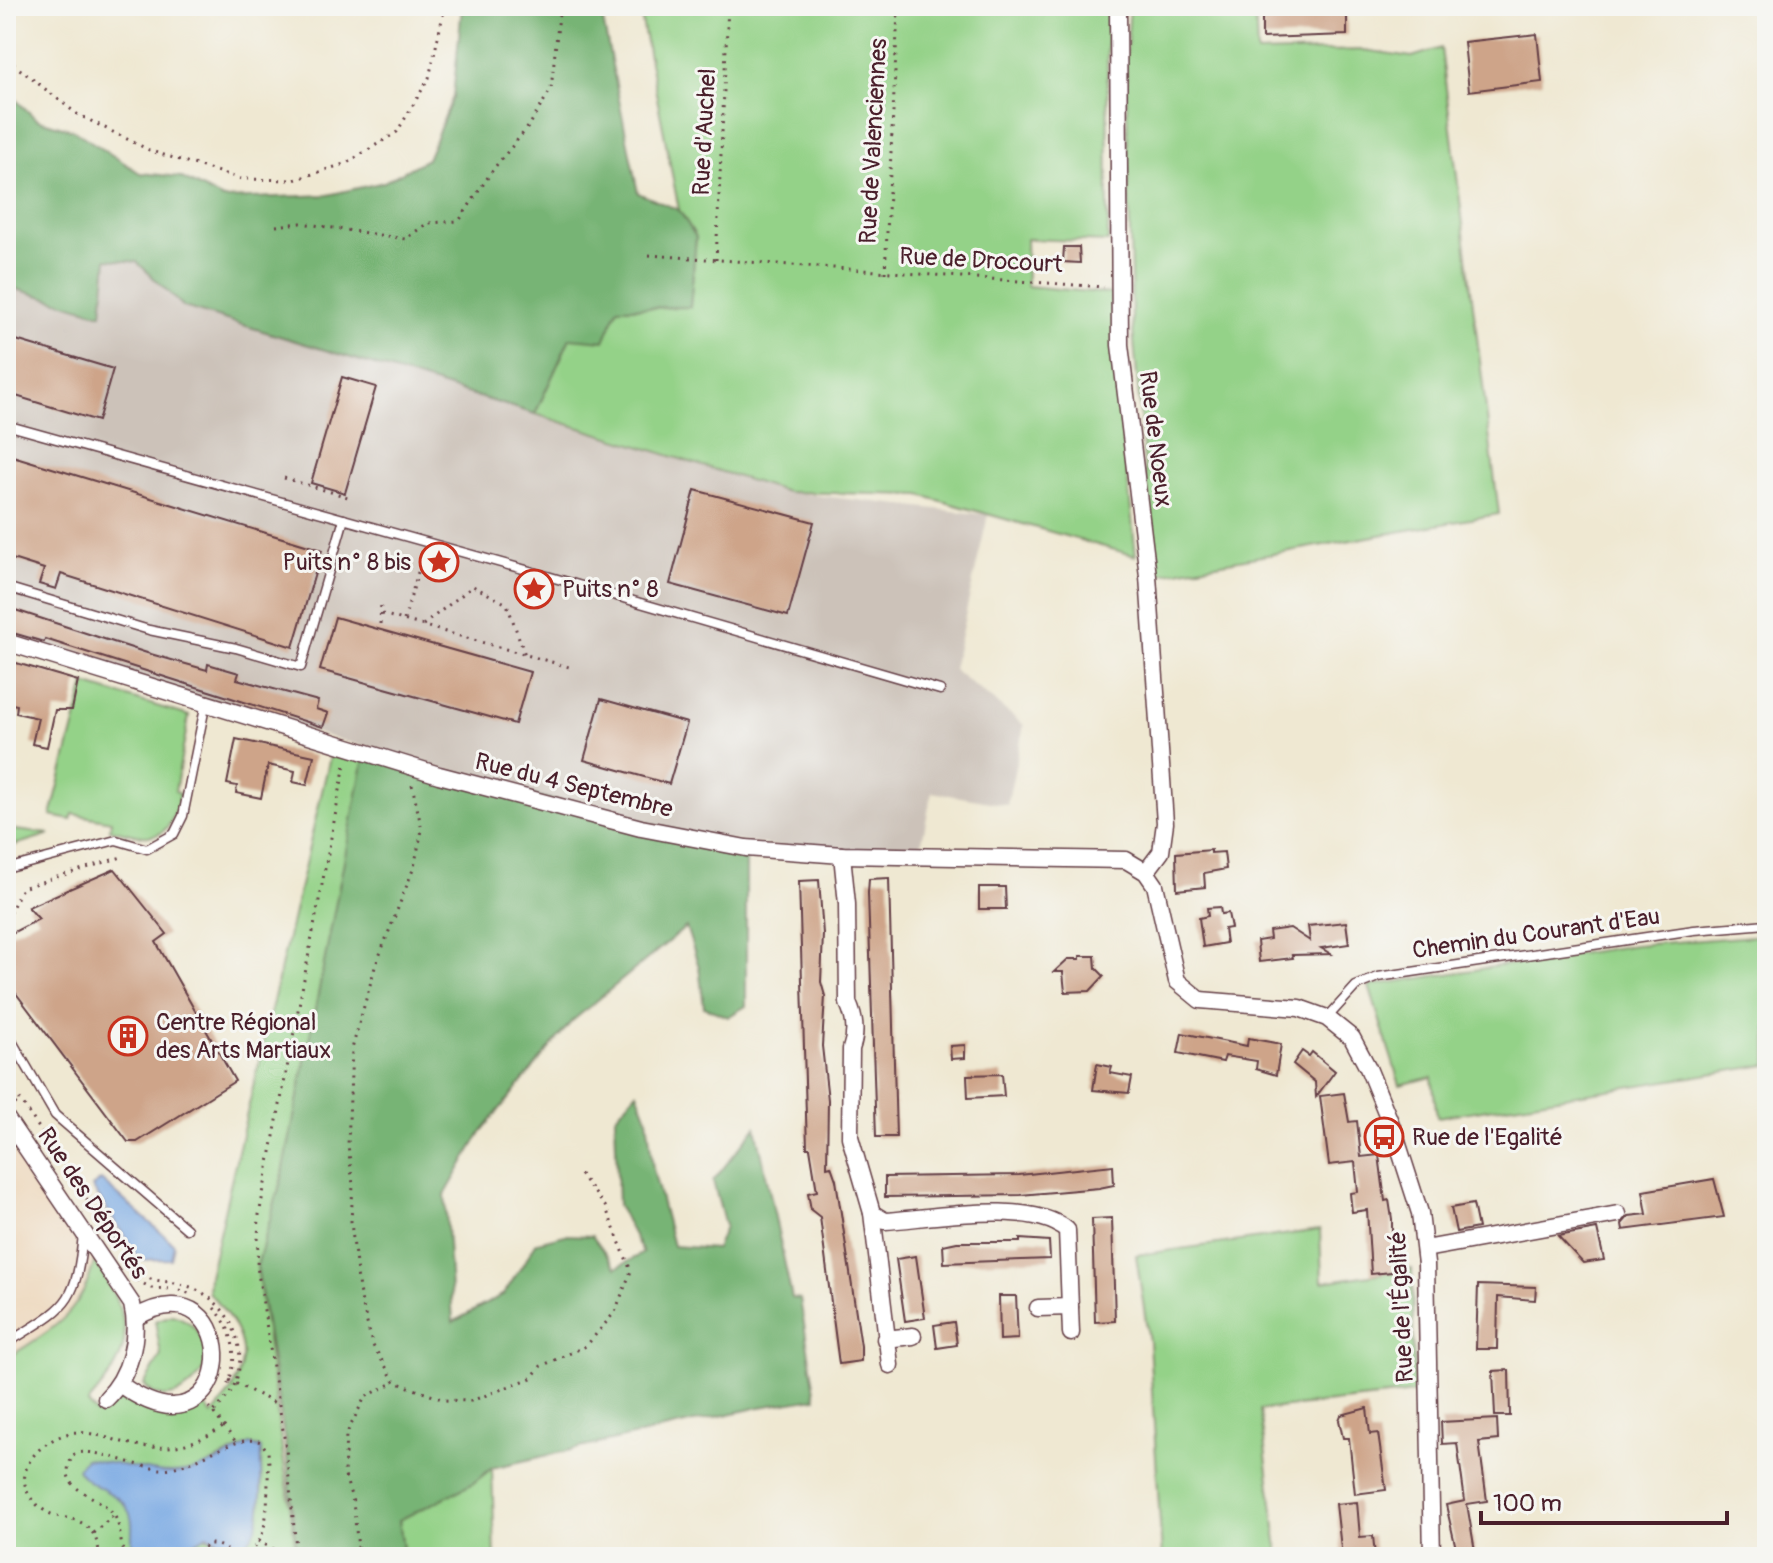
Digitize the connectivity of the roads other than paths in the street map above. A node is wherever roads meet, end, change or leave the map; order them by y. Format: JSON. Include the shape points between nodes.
{"nodes":[{"id":1,"x":1118,"y":6,"type":"edge"},
{"id":2,"x":6,"y":425,"type":"edge"},
{"id":3,"x":344,"y":519,"type":"junction"},
{"id":4,"x":6,"y":587,"type":"edge"},
{"id":5,"x":6,"y":642,"type":"edge"},
{"id":6,"x":940,"y":690,"type":"dead end"},
{"id":7,"x":206,"y":702,"type":"junction"},
{"id":8,"x":842,"y":855,"type":"junction"},
{"id":9,"x":6,"y":869,"type":"edge"},
{"id":10,"x":1146,"y":872,"type":"junction"},
{"id":11,"x":1767,"y":924,"type":"edge"},
{"id":12,"x":1327,"y":1018,"type":"junction"},
{"id":13,"x":6,"y":1031,"type":"edge"},
{"id":14,"x":6,"y":1118,"type":"edge"},
{"id":15,"x":872,"y":1213,"type":"junction"},
{"id":16,"x":1618,"y":1214,"type":"dead end"},
{"id":17,"x":187,"y":1229,"type":"dead end"},
{"id":18,"x":83,"y":1234,"type":"junction"},
{"id":19,"x":1425,"y":1249,"type":"junction"},
{"id":20,"x":1070,"y":1307,"type":"junction"},
{"id":21,"x":1038,"y":1308,"type":"dead end"},
{"id":22,"x":135,"y":1318,"type":"junction"},
{"id":23,"x":1071,"y":1333,"type":"dead end"},
{"id":24,"x":913,"y":1336,"type":"dead end"},
{"id":25,"x":885,"y":1339,"type":"junction"},
{"id":26,"x":6,"y":1344,"type":"edge"},
{"id":27,"x":890,"y":1365,"type":"dead end"},
{"id":28,"x":121,"y":1385,"type":"junction"},
{"id":29,"x":106,"y":1399,"type":"dead end"},
{"id":30,"x":1432,"y":1557,"type":"edge"}],
"edges":[{"from":1,"to":10,"type":"street","name":"Rue de Noeux","via":[[1120,345],[1148,576],[1165,823],[1161,852]]},
{"from":2,"to":3,"type":"lane"},
{"from":3,"to":4,"type":"lane","via":[[301,667],[149,630]]},
{"from":3,"to":6,"type":"lane"},
{"from":5,"to":7,"type":"street","name":"Rue du 4 Septembre"},
{"from":7,"to":8,"type":"street","name":"Rue du 4 Septembre","via":[[536,803],[746,848]]},
{"from":7,"to":9,"type":"lane","via":[[183,816],[174,834],[147,849],[116,840]]},
{"from":8,"to":10,"type":"street","name":"Rue du 4 Septembre","via":[[1126,860]]},
{"from":8,"to":15,"type":"street","via":[[848,1003],[855,1038],[850,1137]]},
{"from":10,"to":12,"type":"street","name":"Rue de l'Égalité","via":[[1167,923],[1177,981],[1200,1000],[1299,1008]]},
{"from":11,"to":12,"type":"lane","name":"Chemin du Courant d'Eau","via":[[1378,977],[1356,986]]},
{"from":12,"to":19,"type":"street","name":"Rue de l'Égalité","via":[[1352,1038],[1368,1068],[1404,1162]]},
{"from":13,"to":17,"type":"lane","via":[[55,1115]]},
{"from":14,"to":18,"type":"street","name":"Rue des Déportés"},
{"from":15,"to":20,"type":"street","via":[[885,1221],[1016,1213],[1054,1219],[1067,1230]]},
{"from":15,"to":25,"type":"street"},
{"from":16,"to":19,"type":"street"},
{"from":18,"to":22,"type":"street","name":"Rue des Déportés","via":[[132,1304]]},
{"from":18,"to":26,"type":"lane","via":[[76,1286],[64,1306]]},
{"from":19,"to":30,"type":"street","name":"Rue de l'Égalité"},
{"from":20,"to":21,"type":"street"},
{"from":20,"to":23,"type":"street"},
{"from":22,"to":28,"type":"street","name":"Rue des Déportés"},
{"from":22,"to":28,"type":"street","name":"Rue des Déportés","via":[[155,1306],[189,1310],[212,1333],[222,1376],[174,1406],[142,1400]]},
{"from":24,"to":25,"type":"street"},
{"from":25,"to":27,"type":"street"},
{"from":28,"to":29,"type":"street","name":"Rue des Déportés"}]}
